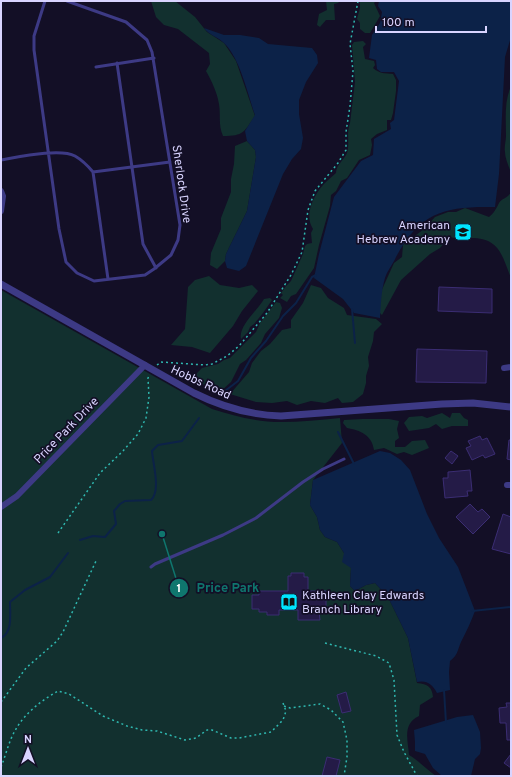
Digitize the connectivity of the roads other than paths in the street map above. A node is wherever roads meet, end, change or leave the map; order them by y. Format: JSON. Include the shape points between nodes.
{"nodes":[{"id":1,"x":45,"y":1,"type":"edge"},
{"id":2,"x":67,"y":1,"type":"edge"},
{"id":3,"x":154,"y":58,"type":"junction"},
{"id":4,"x":117,"y":63,"type":"junction"},
{"id":5,"x":96,"y":67,"type":"dead end"},
{"id":6,"x":49,"y":153,"type":"junction"},
{"id":7,"x":1,"y":160,"type":"edge"},
{"id":8,"x":170,"y":162,"type":"junction"},
{"id":9,"x":132,"y":167,"type":"junction"},
{"id":10,"x":93,"y":172,"type":"junction"},
{"id":11,"x":1,"y":191,"type":"edge"},
{"id":12,"x":1,"y":211,"type":"edge"},
{"id":13,"x":156,"y":268,"type":"junction"},
{"id":14,"x":108,"y":279,"type":"junction"},
{"id":15,"x":1,"y":284,"type":"edge"},
{"id":16,"x":145,"y":365,"type":"junction"},
{"id":17,"x":511,"y":407,"type":"edge"},
{"id":18,"x":344,"y":459,"type":"dead end"},
{"id":19,"x":1,"y":507,"type":"edge"},
{"id":20,"x":151,"y":568,"type":"dead end"}],
"edges":[{"from":1,"to":6,"type":"lane","name":"Sherlock Drive","via":[[34,36],[34,50]]},
{"from":2,"to":3,"type":"lane","name":"Sherlock Drive","via":[[126,22],[146,40]]},
{"from":3,"to":4,"type":"lane"},
{"from":3,"to":8,"type":"lane","name":"Sherlock Drive"},
{"from":4,"to":5,"type":"lane"},
{"from":4,"to":9,"type":"lane"},
{"from":6,"to":7,"type":"lane"},
{"from":6,"to":10,"type":"lane","via":[[74,155]]},
{"from":6,"to":14,"type":"lane","name":"Sherlock Drive","via":[[66,262],[77,273],[94,281]]},
{"from":8,"to":9,"type":"lane"},
{"from":8,"to":13,"type":"lane","name":"Sherlock Drive","via":[[180,225],[178,240],[171,255]]},
{"from":9,"to":10,"type":"lane"},
{"from":9,"to":13,"type":"lane","via":[[143,244]]},
{"from":10,"to":14,"type":"lane"},
{"from":11,"to":12,"type":"street"},
{"from":13,"to":14,"type":"lane","name":"Sherlock Drive","via":[[145,274]]},
{"from":15,"to":16,"type":"street","name":"Hobbs Road"},
{"from":16,"to":17,"type":"street","name":"Hobbs Road","via":[[204,399],[235,410],[261,415],[281,416],[472,403]]},
{"from":16,"to":19,"type":"street","name":"Price Park Drive","via":[[17,496]]},
{"from":18,"to":20,"type":"lane","via":[[303,482],[256,518]]}]}
